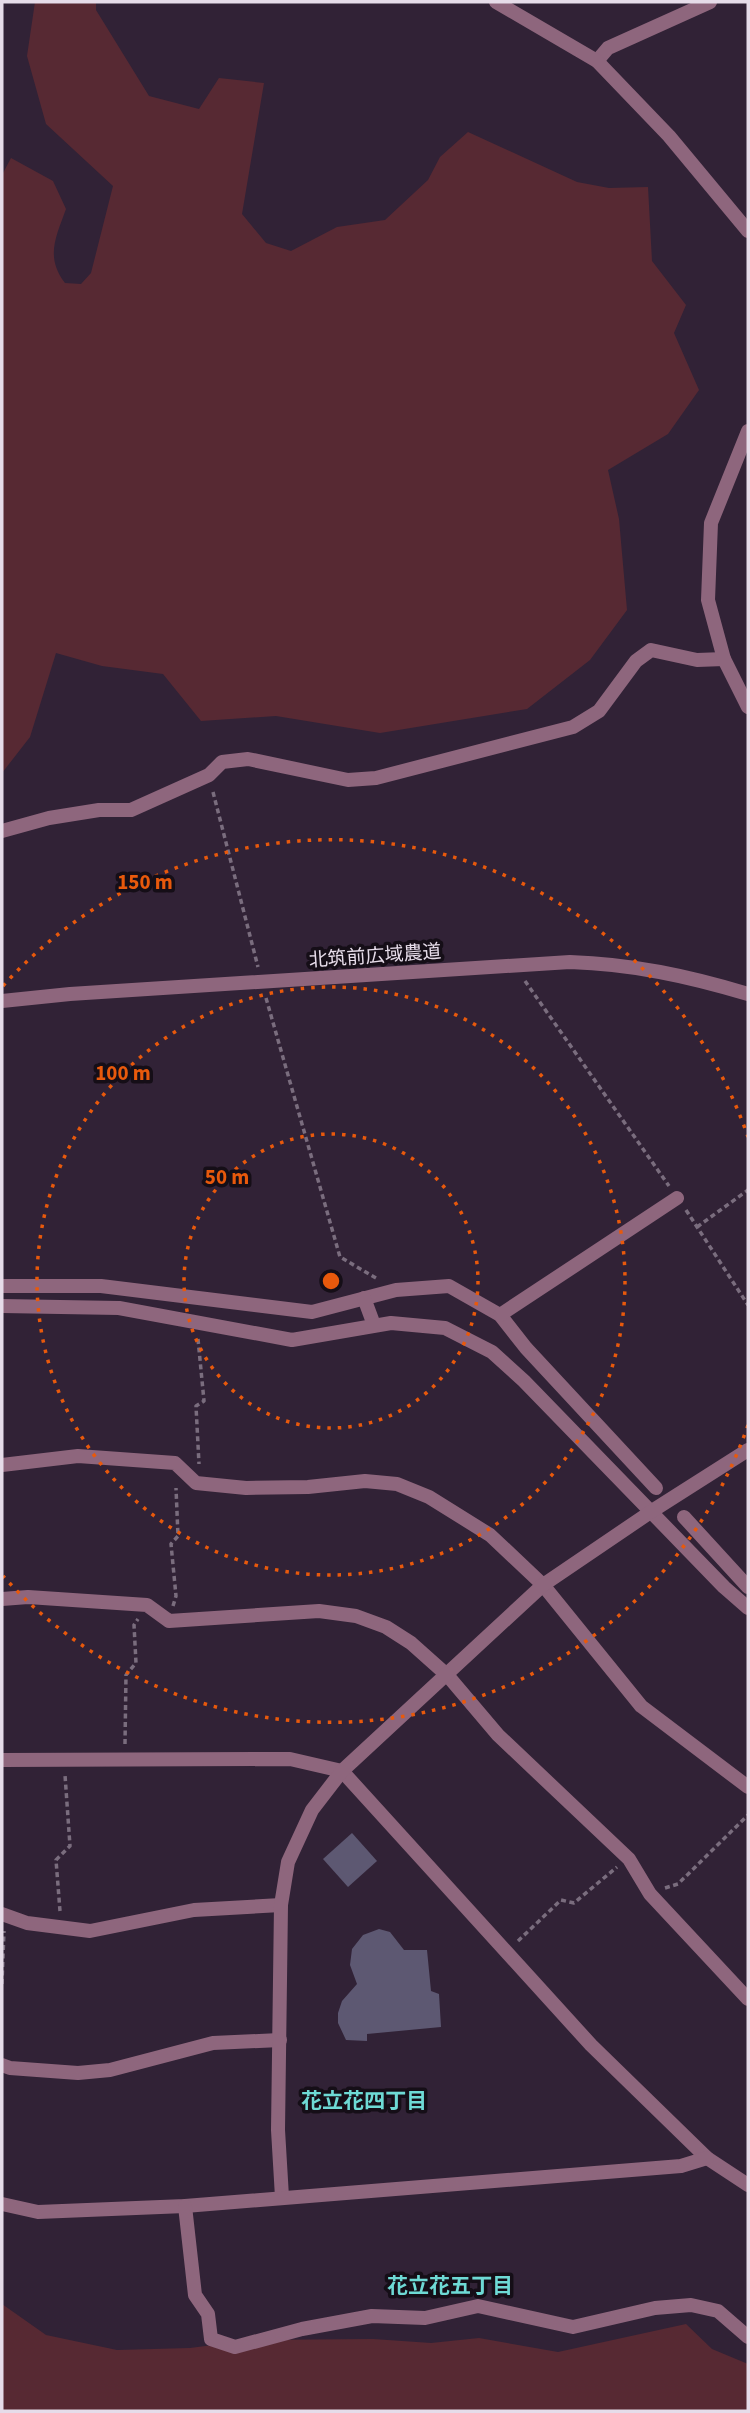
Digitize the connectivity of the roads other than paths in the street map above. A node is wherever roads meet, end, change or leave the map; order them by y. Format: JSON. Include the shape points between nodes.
{"nodes":[{"id":1,"x":496,"y":2,"type":"edge"},
{"id":2,"x":710,"y":2,"type":"edge"},
{"id":3,"x":597,"y":61,"type":"junction"},
{"id":4,"x":748,"y":231,"type":"edge"},
{"id":5,"x":748,"y":431,"type":"edge"},
{"id":6,"x":724,"y":659,"type":"junction"},
{"id":7,"x":748,"y":707,"type":"edge"},
{"id":8,"x":2,"y":831,"type":"edge"},
{"id":9,"x":748,"y":994,"type":"edge"},
{"id":10,"x":2,"y":1002,"type":"edge"},
{"id":11,"x":677,"y":1198,"type":"road end"},
{"id":12,"x":2,"y":1286,"type":"edge"},
{"id":13,"x":364,"y":1298,"type":"junction"},
{"id":14,"x":2,"y":1306,"type":"edge"},
{"id":15,"x":500,"y":1315,"type":"junction"},
{"id":16,"x":374,"y":1325,"type":"junction"},
{"id":17,"x":748,"y":1450,"type":"edge"},
{"id":18,"x":2,"y":1465,"type":"edge"},
{"id":19,"x":656,"y":1488,"type":"dead end"},
{"id":20,"x":652,"y":1511,"type":"junction"},
{"id":21,"x":684,"y":1517,"type":"dead end"},
{"id":22,"x":543,"y":1585,"type":"junction"},
{"id":23,"x":748,"y":1587,"type":"edge"},
{"id":24,"x":2,"y":1599,"type":"edge"},
{"id":25,"x":748,"y":1608,"type":"edge"},
{"id":26,"x":448,"y":1676,"type":"junction"},
{"id":27,"x":2,"y":1760,"type":"edge"},
{"id":28,"x":342,"y":1771,"type":"junction"},
{"id":29,"x":748,"y":1787,"type":"edge"},
{"id":30,"x":281,"y":1905,"type":"junction"},
{"id":31,"x":3,"y":1914,"type":"edge"},
{"id":32,"x":748,"y":1999,"type":"edge"},
{"id":33,"x":280,"y":2040,"type":"junction"},
{"id":34,"x":2,"y":2065,"type":"edge"},
{"id":35,"x":708,"y":2158,"type":"junction"},
{"id":36,"x":748,"y":2185,"type":"edge"},
{"id":37,"x":282,"y":2197,"type":"junction"},
{"id":38,"x":2,"y":2204,"type":"edge"},
{"id":39,"x":185,"y":2206,"type":"junction"},
{"id":40,"x":748,"y":2337,"type":"edge"}],
"edges":[{"from":1,"to":3,"type":"street"},
{"from":2,"to":3,"type":"street","via":[[608,48]]},
{"from":3,"to":4,"type":"street","via":[[669,136]]},
{"from":5,"to":6,"type":"street","via":[[711,523],[708,600]]},
{"from":6,"to":7,"type":"street"},
{"from":6,"to":8,"type":"street","via":[[697,660],[651,650],[636,661],[598,711],[573,727],[376,778],[348,780],[248,759],[222,762],[209,775],[131,810],[61,816]]},
{"from":9,"to":10,"type":"street","name":"北筑前広域農道","via":[[622,964],[514,965]]},
{"from":11,"to":15,"type":"street"},
{"from":12,"to":13,"type":"street","via":[[101,1286],[312,1312]]},
{"from":13,"to":15,"type":"street","via":[[449,1286]]},
{"from":13,"to":16,"type":"street"},
{"from":14,"to":16,"type":"street","via":[[119,1308],[292,1340]]},
{"from":15,"to":19,"type":"street"},
{"from":16,"to":20,"type":"street","via":[[445,1328],[492,1352]]},
{"from":17,"to":20,"type":"street"},
{"from":18,"to":22,"type":"street","via":[[78,1456],[175,1463],[196,1483],[246,1488],[365,1481],[397,1484],[429,1497],[490,1535]]},
{"from":20,"to":22,"type":"street"},
{"from":20,"to":25,"type":"street"},
{"from":21,"to":23,"type":"street"},
{"from":22,"to":26,"type":"street"},
{"from":22,"to":29,"type":"street","via":[[641,1706]]},
{"from":24,"to":26,"type":"street","via":[[147,1605],[169,1621],[319,1611],[356,1616],[411,1643]]},
{"from":26,"to":28,"type":"street"},
{"from":26,"to":32,"type":"street","via":[[498,1735],[629,1859],[650,1894]]},
{"from":27,"to":28,"type":"street","via":[[290,1759]]},
{"from":28,"to":30,"type":"street","via":[[312,1810],[288,1862]]},
{"from":28,"to":35,"type":"street","via":[[591,2045]]},
{"from":30,"to":31,"type":"street","via":[[194,1910],[90,1931],[27,1923]]},
{"from":30,"to":33,"type":"street"},
{"from":33,"to":34,"type":"street","via":[[213,2043],[110,2070],[78,2073]]},
{"from":33,"to":37,"type":"street"},
{"from":35,"to":36,"type":"street"},
{"from":35,"to":37,"type":"street","via":[[681,2166]]},
{"from":37,"to":39,"type":"street"},
{"from":38,"to":39,"type":"street","via":[[38,2212]]},
{"from":39,"to":40,"type":"street","via":[[195,2295],[208,2314],[211,2339],[235,2347],[372,2316],[425,2318],[478,2306],[573,2327],[655,2308],[691,2305],[718,2311]]}]}
